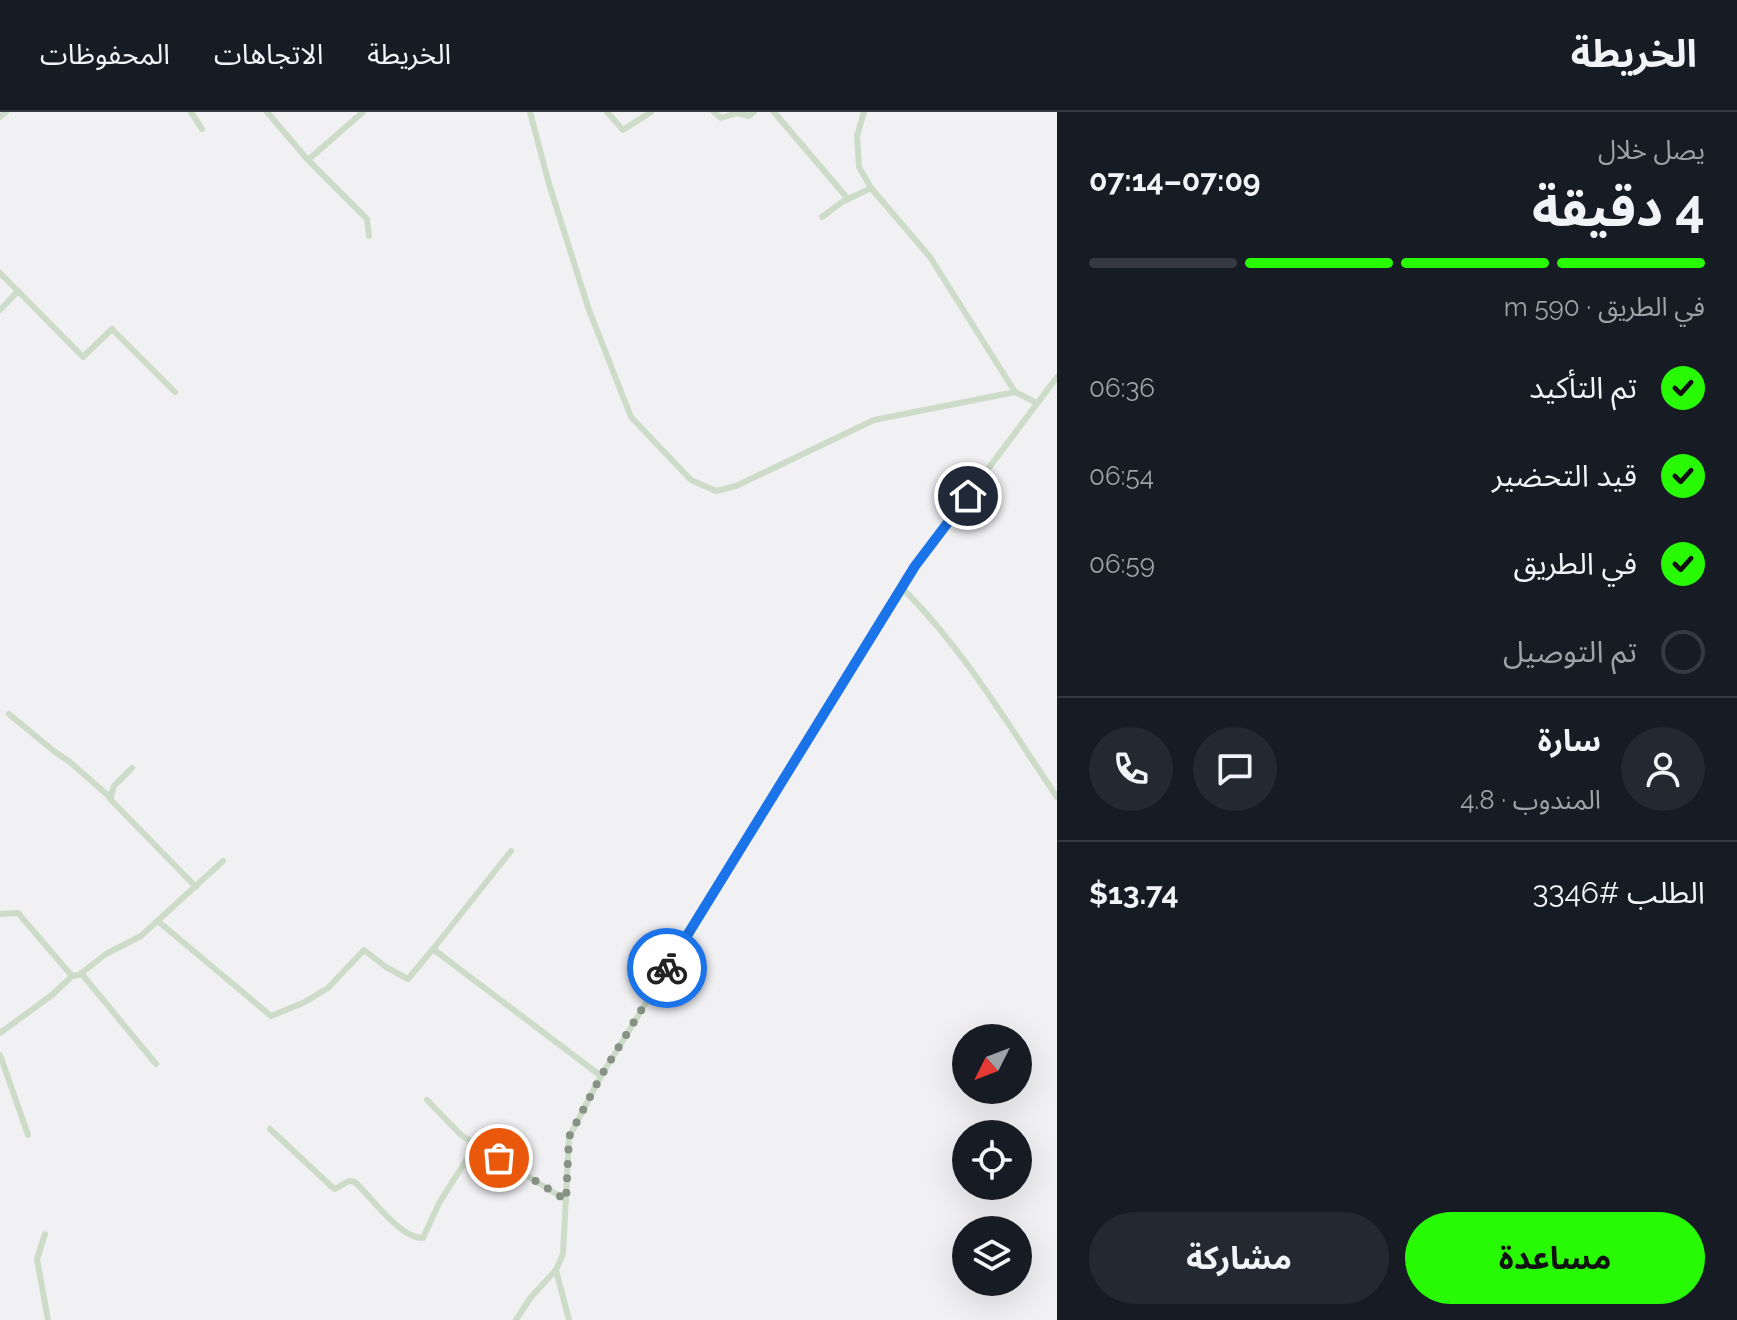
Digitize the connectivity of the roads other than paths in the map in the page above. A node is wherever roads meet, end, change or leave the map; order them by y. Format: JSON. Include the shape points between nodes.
{"nodes":[{"id":1,"x":6,"y":112,"type":"edge"},
{"id":2,"x":191,"y":112,"type":"edge"},
{"id":3,"x":267,"y":112,"type":"edge"},
{"id":4,"x":363,"y":112,"type":"edge"},
{"id":5,"x":530,"y":112,"type":"edge"},
{"id":6,"x":607,"y":112,"type":"edge"},
{"id":7,"x":651,"y":112,"type":"edge"},
{"id":8,"x":714,"y":112,"type":"edge"},
{"id":9,"x":754,"y":112,"type":"edge"},
{"id":10,"x":774,"y":112,"type":"edge"},
{"id":11,"x":864,"y":112,"type":"edge"},
{"id":12,"x":0,"y":117,"type":"edge"},
{"id":13,"x":202,"y":129,"type":"dead end"},
{"id":14,"x":308,"y":160,"type":"junction"},
{"id":15,"x":871,"y":188,"type":"junction"},
{"id":16,"x":848,"y":199,"type":"junction"},
{"id":17,"x":822,"y":217,"type":"dead end"},
{"id":18,"x":369,"y":236,"type":"dead end"},
{"id":19,"x":0,"y":273,"type":"edge"},
{"id":20,"x":18,"y":291,"type":"junction"},
{"id":21,"x":0,"y":310,"type":"edge"},
{"id":22,"x":1057,"y":377,"type":"edge"},
{"id":23,"x":175,"y":392,"type":"dead end"},
{"id":24,"x":1015,"y":392,"type":"junction"},
{"id":25,"x":1037,"y":403,"type":"junction"},
{"id":26,"x":902,"y":588,"type":"junction"},
{"id":27,"x":9,"y":714,"type":"dead end"},
{"id":28,"x":132,"y":768,"type":"dead end"},
{"id":29,"x":1057,"y":797,"type":"edge"},
{"id":30,"x":111,"y":798,"type":"junction"},
{"id":31,"x":511,"y":851,"type":"dead end"},
{"id":32,"x":223,"y":861,"type":"dead end"},
{"id":33,"x":196,"y":887,"type":"junction"},
{"id":34,"x":0,"y":914,"type":"edge"},
{"id":35,"x":159,"y":922,"type":"junction"},
{"id":36,"x":433,"y":949,"type":"junction"},
{"id":37,"x":81,"y":973,"type":"junction"},
{"id":38,"x":72,"y":976,"type":"junction"},
{"id":39,"x":0,"y":1033,"type":"edge"},
{"id":40,"x":0,"y":1055,"type":"edge"},
{"id":41,"x":156,"y":1064,"type":"dead end"},
{"id":42,"x":601,"y":1076,"type":"junction"},
{"id":43,"x":427,"y":1100,"type":"dead end"},
{"id":44,"x":270,"y":1129,"type":"dead end"},
{"id":45,"x":28,"y":1135,"type":"dead end"},
{"id":46,"x":476,"y":1145,"type":"junction"},
{"id":47,"x":566,"y":1200,"type":"junction"},
{"id":48,"x":45,"y":1234,"type":"dead end"},
{"id":49,"x":556,"y":1270,"type":"junction"},
{"id":50,"x":48,"y":1320,"type":"edge"},
{"id":51,"x":516,"y":1320,"type":"edge"},
{"id":52,"x":569,"y":1320,"type":"edge"}],
"edges":[{"from":1,"to":12,"type":"street"},
{"from":2,"to":13,"type":"street"},
{"from":3,"to":14,"type":"street"},
{"from":4,"to":14,"type":"street"},
{"from":5,"to":24,"type":"street","via":[[589,310],[631,417],[691,480],[716,491],[736,486],[874,420]]},
{"from":6,"to":7,"type":"street","via":[[623,130]]},
{"from":8,"to":9,"type":"street","via":[[721,118]]},
{"from":10,"to":16,"type":"street"},
{"from":11,"to":15,"type":"street","via":[[857,136],[859,167]]},
{"from":14,"to":18,"type":"street","via":[[367,219]]},
{"from":15,"to":16,"type":"street"},
{"from":15,"to":24,"type":"street","via":[[930,257]]},
{"from":16,"to":17,"type":"street"},
{"from":19,"to":20,"type":"street"},
{"from":20,"to":21,"type":"street"},
{"from":20,"to":23,"type":"street","via":[[83,357],[112,329]]},
{"from":22,"to":25,"type":"street"},
{"from":24,"to":25,"type":"street"},
{"from":25,"to":26,"type":"street"},
{"from":26,"to":29,"type":"street","via":[[977,679]]},
{"from":26,"to":42,"type":"street"},
{"from":27,"to":30,"type":"street"},
{"from":28,"to":30,"type":"street","via":[[114,786]]},
{"from":30,"to":33,"type":"street"},
{"from":31,"to":36,"type":"street"},
{"from":32,"to":33,"type":"street"},
{"from":33,"to":35,"type":"street"},
{"from":34,"to":38,"type":"street","via":[[18,913]]},
{"from":35,"to":36,"type":"street","via":[[271,1016],[328,988],[364,950],[408,979]]},
{"from":35,"to":37,"type":"street"},
{"from":36,"to":42,"type":"street"},
{"from":37,"to":38,"type":"street"},
{"from":37,"to":41,"type":"street"},
{"from":38,"to":39,"type":"street"},
{"from":40,"to":45,"type":"street"},
{"from":42,"to":47,"type":"street","via":[[569,1137]]},
{"from":43,"to":46,"type":"street"},
{"from":44,"to":46,"type":"street","via":[[335,1189],[355,1182],[402,1230],[418,1239]]},
{"from":46,"to":47,"type":"street"},
{"from":47,"to":49,"type":"street","via":[[563,1254]]},
{"from":48,"to":50,"type":"street","via":[[37,1259]]},
{"from":49,"to":51,"type":"street"},
{"from":49,"to":52,"type":"street"}]}
